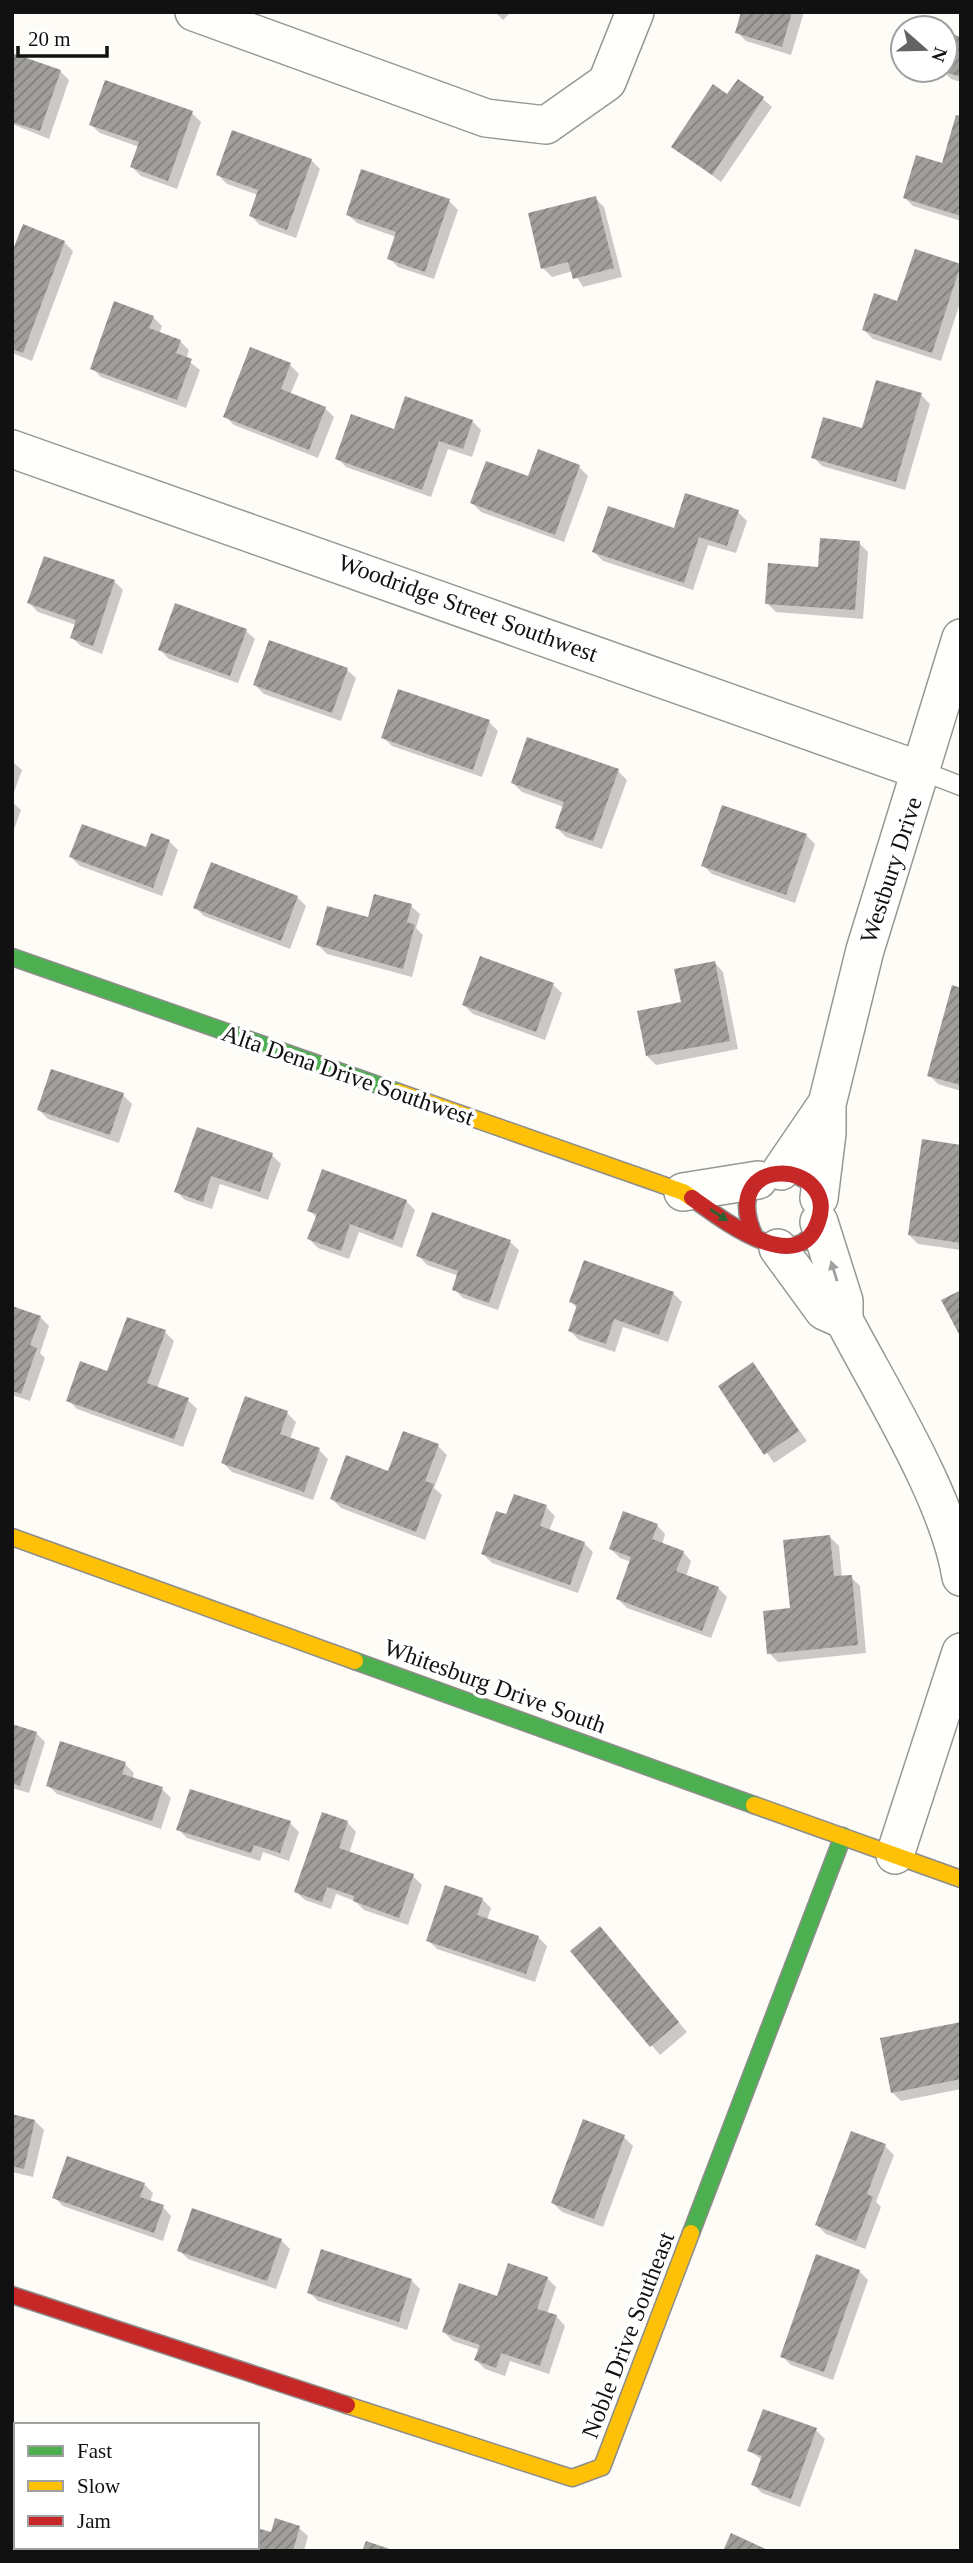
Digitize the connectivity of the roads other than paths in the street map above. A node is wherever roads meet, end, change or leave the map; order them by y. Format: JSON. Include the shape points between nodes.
{"nodes":[{"id":1,"x":194,"y":12,"type":"edge"},
{"id":2,"x":635,"y":12,"type":"edge"},
{"id":3,"x":12,"y":449,"type":"edge"},
{"id":4,"x":961,"y":638,"type":"edge"},
{"id":5,"x":922,"y":771,"type":"junction"},
{"id":6,"x":961,"y":786,"type":"edge"},
{"id":7,"x":12,"y":957,"type":"edge"},
{"id":8,"x":827,"y":1104,"type":"junction"},
{"id":9,"x":769,"y":1176,"type":"junction"},
{"id":10,"x":683,"y":1192,"type":"junction"},
{"id":11,"x":819,"y":1210,"type":"junction"},
{"id":12,"x":767,"y":1243,"type":"junction"},
{"id":13,"x":844,"y":1320,"type":"junction"},
{"id":14,"x":12,"y":1537,"type":"edge"},
{"id":15,"x":961,"y":1577,"type":"edge"},
{"id":16,"x":961,"y":1652,"type":"edge"},
{"id":17,"x":843,"y":1836,"type":"junction"},
{"id":18,"x":895,"y":1854,"type":"junction"},
{"id":19,"x":961,"y":1879,"type":"edge"},
{"id":20,"x":12,"y":2295,"type":"edge"}],
"edges":[{"from":1,"to":2,"type":"street","via":[[486,118],[546,125],[607,82]]},
{"from":3,"to":5,"type":"street","name":"Woodridge Street Southwest"},
{"from":4,"to":5,"type":"street","name":"Westbury Drive"},
{"from":5,"to":6,"type":"lane"},
{"from":5,"to":8,"type":"street","name":"Westbury Drive","via":[[865,950]]},
{"from":7,"to":10,"type":"street","name":"Alta Dena Drive Southwest"},
{"from":8,"to":9,"type":"street","name":"Westbury Drive"},
{"from":8,"to":11,"type":"street","name":"Westbury Drive"},
{"from":9,"to":10,"type":"street","name":"Alta Dena Drive Southwest"},
{"from":9,"to":11,"type":"street","via":[[804,1178]]},
{"from":9,"to":12,"type":"street","via":[[745,1201],[744,1214]]},
{"from":10,"to":12,"type":"street","name":"Alta Dena Drive Southwest","one_way":true},
{"from":11,"to":12,"type":"street","via":[[803,1242]]},
{"from":13,"to":11,"type":"street","name":"Westbury Drive","one_way":true,"via":[[844,1301]]},
{"from":12,"to":13,"type":"street","name":"Westbury Drive","via":[[824,1311]]},
{"from":13,"to":15,"type":"street","name":"Westbury Drive","via":[[930,1487]]},
{"from":14,"to":17,"type":"street","name":"Whitesburg Drive South"},
{"from":16,"to":18,"type":"street"},
{"from":17,"to":18,"type":"street","name":"Whitesburg Drive South"},
{"from":17,"to":20,"type":"street","name":"Noble Drive Southeast","via":[[602,2467],[572,2478]]},
{"from":18,"to":19,"type":"street","name":"Whitesburg Drive South"}]}
